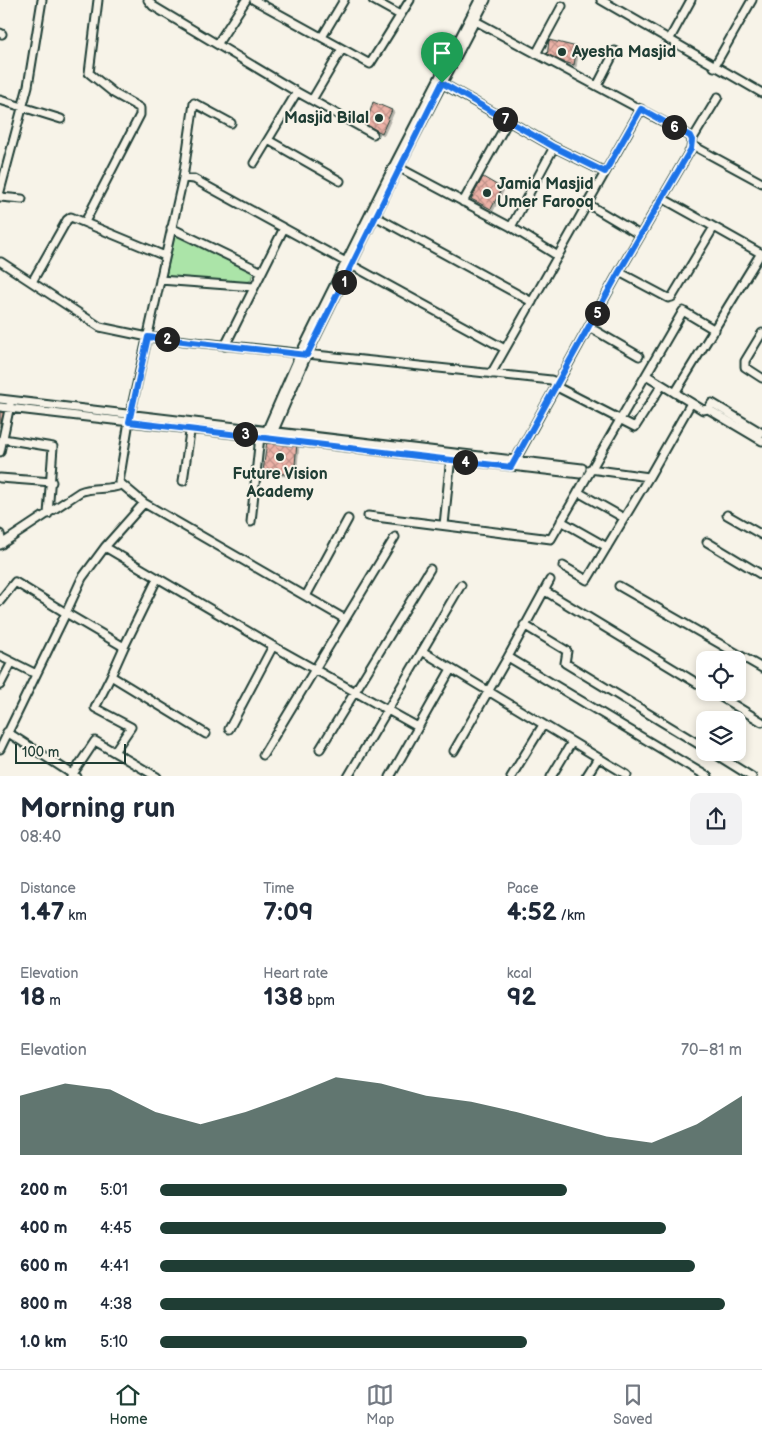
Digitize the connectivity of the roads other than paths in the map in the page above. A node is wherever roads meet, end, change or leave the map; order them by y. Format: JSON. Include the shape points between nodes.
{"nodes":[{"id":1,"x":42,"y":0,"type":"edge"},
{"id":2,"x":98,"y":0,"type":"edge"},
{"id":3,"x":149,"y":0,"type":"edge"},
{"id":4,"x":246,"y":0,"type":"edge"},
{"id":5,"x":254,"y":0,"type":"edge"},
{"id":6,"x":344,"y":0,"type":"edge"},
{"id":7,"x":373,"y":0,"type":"edge"},
{"id":8,"x":410,"y":0,"type":"edge"},
{"id":9,"x":479,"y":0,"type":"edge"},
{"id":10,"x":486,"y":0,"type":"edge"},
{"id":11,"x":601,"y":0,"type":"edge"},
{"id":12,"x":752,"y":0,"type":"edge"},
{"id":13,"x":689,"y":1,"type":"edge"},
{"id":14,"x":562,"y":6,"type":"dead end"},
{"id":15,"x":400,"y":15,"type":"junction"},
{"id":16,"x":472,"y":19,"type":"junction"},
{"id":17,"x":322,"y":38,"type":"junction"},
{"id":18,"x":669,"y":40,"type":"junction"},
{"id":19,"x":218,"y":43,"type":"junction"},
{"id":20,"x":342,"y":49,"type":"junction"},
{"id":21,"x":615,"y":51,"type":"dead end"},
{"id":22,"x":536,"y":54,"type":"junction"},
{"id":23,"x":714,"y":66,"type":"junction"},
{"id":24,"x":440,"y":82,"type":"junction"},
{"id":25,"x":597,"y":86,"type":"junction"},
{"id":26,"x":297,"y":92,"type":"junction"},
{"id":27,"x":762,"y":93,"type":"edge"},
{"id":28,"x":718,"y":97,"type":"dead end"},
{"id":29,"x":0,"y":100,"type":"edge"},
{"id":30,"x":312,"y":100,"type":"junction"},
{"id":31,"x":22,"y":106,"type":"junction"},
{"id":32,"x":641,"y":109,"type":"junction"},
{"id":33,"x":61,"y":118,"type":"dead end"},
{"id":34,"x":508,"y":121,"type":"junction"},
{"id":35,"x":231,"y":123,"type":"dead end"},
{"id":36,"x":373,"y":134,"type":"dead end"},
{"id":37,"x":268,"y":140,"type":"junction"},
{"id":38,"x":692,"y":143,"type":"junction"},
{"id":39,"x":554,"y":147,"type":"junction"},
{"id":40,"x":254,"y":163,"type":"dead end"},
{"id":41,"x":396,"y":166,"type":"junction"},
{"id":42,"x":605,"y":172,"type":"junction"},
{"id":43,"x":183,"y":178,"type":"junction"},
{"id":44,"x":340,"y":181,"type":"dead end"},
{"id":45,"x":762,"y":183,"type":"edge"},
{"id":46,"x":0,"y":191,"type":"edge"},
{"id":47,"x":0,"y":197,"type":"edge"},
{"id":48,"x":662,"y":198,"type":"junction"},
{"id":49,"x":22,"y":199,"type":"dead end"},
{"id":50,"x":463,"y":202,"type":"junction"},
{"id":51,"x":586,"y":203,"type":"junction"},
{"id":52,"x":373,"y":215,"type":"junction"},
{"id":53,"x":85,"y":222,"type":"junction"},
{"id":54,"x":511,"y":227,"type":"junction"},
{"id":55,"x":714,"y":227,"type":"junction"},
{"id":56,"x":171,"y":228,"type":"junction"},
{"id":57,"x":284,"y":228,"type":"junction"},
{"id":58,"x":640,"y":235,"type":"junction"},
{"id":59,"x":762,"y":254,"type":"edge"},
{"id":60,"x":165,"y":256,"type":"junction"},
{"id":61,"x":558,"y":256,"type":"junction"},
{"id":62,"x":1,"y":262,"type":"dead end"},
{"id":63,"x":350,"y":263,"type":"junction"},
{"id":64,"x":262,"y":272,"type":"junction"},
{"id":65,"x":619,"y":272,"type":"junction"},
{"id":66,"x":160,"y":280,"type":"junction"},
{"id":67,"x":32,"y":282,"type":"junction"},
{"id":68,"x":254,"y":287,"type":"junction"},
{"id":69,"x":532,"y":302,"type":"junction"},
{"id":70,"x":589,"y":328,"type":"junction"},
{"id":71,"x":715,"y":330,"type":"junction"},
{"id":72,"x":762,"y":332,"type":"edge"},
{"id":73,"x":148,"y":337,"type":"junction"},
{"id":74,"x":225,"y":346,"type":"junction"},
{"id":75,"x":505,"y":349,"type":"junction"},
{"id":76,"x":304,"y":354,"type":"junction"},
{"id":77,"x":639,"y":356,"type":"dead end"},
{"id":78,"x":491,"y":374,"type":"junction"},
{"id":79,"x":646,"y":375,"type":"junction"},
{"id":80,"x":762,"y":378,"type":"edge"},
{"id":81,"x":556,"y":385,"type":"junction"},
{"id":82,"x":662,"y":385,"type":"junction"},
{"id":83,"x":675,"y":393,"type":"junction"},
{"id":84,"x":0,"y":399,"type":"edge"},
{"id":85,"x":691,"y":403,"type":"junction"},
{"id":86,"x":11,"y":404,"type":"junction"},
{"id":87,"x":0,"y":407,"type":"edge"},
{"id":88,"x":708,"y":409,"type":"junction"},
{"id":89,"x":130,"y":419,"type":"junction"},
{"id":90,"x":620,"y":420,"type":"junction"},
{"id":91,"x":191,"y":425,"type":"junction"},
{"id":92,"x":762,"y":433,"type":"edge"},
{"id":93,"x":267,"y":434,"type":"junction"},
{"id":94,"x":3,"y":439,"type":"junction"},
{"id":95,"x":762,"y":441,"type":"edge"},
{"id":96,"x":0,"y":452,"type":"edge"},
{"id":97,"x":451,"y":457,"type":"junction"},
{"id":98,"x":513,"y":464,"type":"junction"},
{"id":99,"x":590,"y":469,"type":"junction"},
{"id":100,"x":581,"y":471,"type":"dead end"},
{"id":101,"x":649,"y":477,"type":"junction"},
{"id":102,"x":0,"y":478,"type":"edge"},
{"id":103,"x":184,"y":480,"type":"dead end"},
{"id":104,"x":52,"y":482,"type":"junction"},
{"id":105,"x":121,"y":485,"type":"junction"},
{"id":106,"x":578,"y":492,"type":"junction"},
{"id":107,"x":144,"y":503,"type":"junction"},
{"id":108,"x":48,"y":514,"type":"junction"},
{"id":109,"x":727,"y":515,"type":"dead end"},
{"id":110,"x":368,"y":516,"type":"dead end"},
{"id":111,"x":624,"y":518,"type":"junction"},
{"id":112,"x":348,"y":519,"type":"dead end"},
{"id":113,"x":561,"y":521,"type":"junction"},
{"id":114,"x":251,"y":522,"type":"dead end"},
{"id":115,"x":444,"y":525,"type":"junction"},
{"id":116,"x":0,"y":534,"type":"edge"},
{"id":117,"x":762,"y":535,"type":"edge"},
{"id":118,"x":395,"y":537,"type":"dead end"},
{"id":119,"x":707,"y":542,"type":"dead end"},
{"id":120,"x":1,"y":545,"type":"edge"},
{"id":121,"x":607,"y":546,"type":"junction"},
{"id":122,"x":104,"y":547,"type":"junction"},
{"id":123,"x":563,"y":566,"type":"dead end"},
{"id":124,"x":430,"y":569,"type":"dead end"},
{"id":125,"x":762,"y":575,"type":"edge"},
{"id":126,"x":157,"y":579,"type":"junction"},
{"id":127,"x":550,"y":580,"type":"dead end"},
{"id":128,"x":461,"y":585,"type":"dead end"},
{"id":129,"x":619,"y":586,"type":"dead end"},
{"id":130,"x":545,"y":591,"type":"junction"},
{"id":131,"x":306,"y":596,"type":"junction"},
{"id":132,"x":0,"y":601,"type":"edge"},
{"id":133,"x":66,"y":614,"type":"junction"},
{"id":134,"x":345,"y":619,"type":"junction"},
{"id":135,"x":524,"y":625,"type":"junction"},
{"id":136,"x":272,"y":646,"type":"junction"},
{"id":137,"x":124,"y":647,"type":"junction"},
{"id":138,"x":422,"y":652,"type":"junction"},
{"id":139,"x":0,"y":656,"type":"edge"},
{"id":140,"x":508,"y":657,"type":"junction"},
{"id":141,"x":12,"y":662,"type":"junction"},
{"id":142,"x":316,"y":668,"type":"junction"},
{"id":143,"x":762,"y":668,"type":"edge"},
{"id":144,"x":452,"y":669,"type":"junction"},
{"id":145,"x":36,"y":674,"type":"junction"},
{"id":146,"x":111,"y":676,"type":"junction"},
{"id":147,"x":696,"y":683,"type":"edge"},
{"id":148,"x":0,"y":684,"type":"edge"},
{"id":149,"x":355,"y":690,"type":"junction"},
{"id":150,"x":489,"y":692,"type":"junction"},
{"id":151,"x":728,"y":701,"type":"edge"},
{"id":152,"x":388,"y":710,"type":"junction"},
{"id":153,"x":762,"y":722,"type":"edge"},
{"id":154,"x":543,"y":725,"type":"junction"},
{"id":155,"x":418,"y":727,"type":"junction"},
{"id":156,"x":229,"y":729,"type":"dead end"},
{"id":157,"x":8,"y":732,"type":"junction"},
{"id":158,"x":206,"y":734,"type":"dead end"},
{"id":159,"x":572,"y":742,"type":"junction"},
{"id":160,"x":696,"y":743,"type":"edge"},
{"id":161,"x":0,"y":749,"type":"edge"},
{"id":162,"x":320,"y":749,"type":"dead end"},
{"id":163,"x":454,"y":751,"type":"dead end"},
{"id":164,"x":114,"y":752,"type":"junction"},
{"id":165,"x":263,"y":755,"type":"dead end"},
{"id":166,"x":598,"y":758,"type":"junction"},
{"id":167,"x":727,"y":761,"type":"edge"},
{"id":168,"x":73,"y":776,"type":"edge"},
{"id":169,"x":156,"y":776,"type":"edge"},
{"id":170,"x":348,"y":776,"type":"edge"},
{"id":171,"x":390,"y":776,"type":"edge"},
{"id":172,"x":511,"y":776,"type":"edge"},
{"id":173,"x":551,"y":776,"type":"edge"},
{"id":174,"x":586,"y":776,"type":"edge"},
{"id":175,"x":627,"y":776,"type":"edge"},
{"id":176,"x":708,"y":776,"type":"edge"},
{"id":177,"x":752,"y":776,"type":"edge"}],
"edges":[{"from":1,"to":31,"type":"street","via":[[34,56]]},
{"from":2,"to":53,"type":"street","via":[[89,74],[140,108],[140,116]]},
{"from":3,"to":19,"type":"street"},
{"from":4,"to":19,"type":"street"},
{"from":5,"to":17,"type":"street"},
{"from":6,"to":17,"type":"street"},
{"from":7,"to":15,"type":"street"},
{"from":8,"to":15,"type":"street"},
{"from":9,"to":16,"type":"street"},
{"from":10,"to":16,"type":"street"},
{"from":11,"to":18,"type":"street"},
{"from":12,"to":23,"type":"street"},
{"from":13,"to":18,"type":"street"},
{"from":14,"to":22,"type":"street"},
{"from":15,"to":20,"type":"street","via":[[370,64]]},
{"from":16,"to":22,"type":"street"},
{"from":16,"to":24,"type":"street"},
{"from":17,"to":20,"type":"street"},
{"from":18,"to":23,"type":"street"},
{"from":19,"to":26,"type":"street"},
{"from":20,"to":30,"type":"street"},
{"from":21,"to":25,"type":"street"},
{"from":22,"to":25,"type":"street"},
{"from":23,"to":27,"type":"street"},
{"from":24,"to":34,"type":"street"},
{"from":24,"to":41,"type":"street"},
{"from":25,"to":32,"type":"street"},
{"from":26,"to":30,"type":"street"},
{"from":26,"to":37,"type":"street"},
{"from":28,"to":38,"type":"street"},
{"from":29,"to":31,"type":"street"},
{"from":30,"to":36,"type":"street"},
{"from":31,"to":33,"type":"street"},
{"from":31,"to":46,"type":"street"},
{"from":32,"to":38,"type":"street","via":[[690,136]]},
{"from":32,"to":42,"type":"street"},
{"from":34,"to":39,"type":"street"},
{"from":34,"to":50,"type":"street"},
{"from":35,"to":43,"type":"street","via":[[194,103]]},
{"from":37,"to":40,"type":"street"},
{"from":37,"to":44,"type":"street"},
{"from":38,"to":45,"type":"street"},
{"from":38,"to":48,"type":"street"},
{"from":39,"to":42,"type":"street"},
{"from":39,"to":54,"type":"street"},
{"from":41,"to":50,"type":"street"},
{"from":41,"to":52,"type":"street"},
{"from":42,"to":51,"type":"street"},
{"from":43,"to":56,"type":"street"},
{"from":43,"to":57,"type":"street","via":[[194,179]]},
{"from":47,"to":49,"type":"street"},
{"from":48,"to":55,"type":"street"},
{"from":48,"to":58,"type":"street"},
{"from":50,"to":54,"type":"street"},
{"from":51,"to":58,"type":"street"},
{"from":51,"to":61,"type":"street"},
{"from":52,"to":63,"type":"street"},
{"from":52,"to":69,"type":"street"},
{"from":53,"to":60,"type":"street"},
{"from":53,"to":67,"type":"street","via":[[71,217],[67,220]]},
{"from":54,"to":61,"type":"street"},
{"from":55,"to":59,"type":"street"},
{"from":55,"to":65,"type":"street","via":[[672,297],[668,298]]},
{"from":56,"to":60,"type":"street"},
{"from":56,"to":64,"type":"street"},
{"from":57,"to":63,"type":"street"},
{"from":57,"to":64,"type":"street"},
{"from":58,"to":65,"type":"street"},
{"from":59,"to":71,"type":"street"},
{"from":60,"to":66,"type":"street"},
{"from":61,"to":69,"type":"street"},
{"from":62,"to":67,"type":"street"},
{"from":63,"to":75,"type":"street"},
{"from":63,"to":76,"type":"street"},
{"from":64,"to":68,"type":"street"},
{"from":65,"to":70,"type":"street"},
{"from":66,"to":68,"type":"street"},
{"from":66,"to":73,"type":"street"},
{"from":67,"to":73,"type":"street","via":[[100,327]]},
{"from":68,"to":74,"type":"street"},
{"from":69,"to":75,"type":"street"},
{"from":70,"to":77,"type":"street"},
{"from":70,"to":81,"type":"street"},
{"from":71,"to":79,"type":"street","via":[[683,311]]},
{"from":71,"to":83,"type":"street"},
{"from":72,"to":80,"type":"street","via":[[744,367]]},
{"from":73,"to":74,"type":"street"},
{"from":73,"to":89,"type":"street"},
{"from":74,"to":76,"type":"street"},
{"from":75,"to":78,"type":"street"},
{"from":76,"to":78,"type":"street"},
{"from":76,"to":93,"type":"street"},
{"from":78,"to":81,"type":"street","via":[[551,380]]},
{"from":79,"to":82,"type":"street"},
{"from":79,"to":90,"type":"street"},
{"from":81,"to":90,"type":"street"},
{"from":81,"to":98,"type":"street"},
{"from":82,"to":83,"type":"street"},
{"from":82,"to":90,"type":"street","via":[[637,426]]},
{"from":83,"to":85,"type":"street"},
{"from":84,"to":86,"type":"street"},
{"from":85,"to":88,"type":"street","via":[[703,410]]},
{"from":85,"to":101,"type":"street"},
{"from":86,"to":87,"type":"street"},
{"from":86,"to":89,"type":"street"},
{"from":86,"to":94,"type":"street"},
{"from":88,"to":92,"type":"street","via":[[712,403]]},
{"from":88,"to":95,"type":"street"},
{"from":89,"to":91,"type":"street"},
{"from":89,"to":105,"type":"street"},
{"from":90,"to":99,"type":"street"},
{"from":91,"to":93,"type":"street"},
{"from":91,"to":103,"type":"street"},
{"from":93,"to":97,"type":"street"},
{"from":93,"to":114,"type":"street"},
{"from":94,"to":96,"type":"street"},
{"from":94,"to":104,"type":"street","via":[[53,447]]},
{"from":97,"to":98,"type":"street"},
{"from":97,"to":115,"type":"street"},
{"from":98,"to":100,"type":"street"},
{"from":99,"to":101,"type":"street"},
{"from":99,"to":106,"type":"street"},
{"from":101,"to":111,"type":"street"},
{"from":102,"to":104,"type":"street"},
{"from":104,"to":108,"type":"street"},
{"from":105,"to":107,"type":"street"},
{"from":105,"to":108,"type":"street","via":[[110,490],[91,487]]},
{"from":106,"to":111,"type":"street"},
{"from":106,"to":113,"type":"street"},
{"from":107,"to":122,"type":"street"},
{"from":107,"to":131,"type":"street"},
{"from":108,"to":120,"type":"street"},
{"from":109,"to":117,"type":"street"},
{"from":110,"to":115,"type":"street"},
{"from":111,"to":121,"type":"street"},
{"from":112,"to":131,"type":"street"},
{"from":113,"to":115,"type":"street","via":[[551,539]]},
{"from":113,"to":121,"type":"street"},
{"from":116,"to":120,"type":"street"},
{"from":118,"to":134,"type":"street"},
{"from":119,"to":125,"type":"street"},
{"from":121,"to":123,"type":"street","via":[[587,580]]},
{"from":122,"to":126,"type":"street"},
{"from":122,"to":133,"type":"street","via":[[82,578]]},
{"from":124,"to":149,"type":"street"},
{"from":126,"to":136,"type":"street"},
{"from":126,"to":137,"type":"street"},
{"from":127,"to":130,"type":"street"},
{"from":128,"to":138,"type":"street"},
{"from":129,"to":143,"type":"street"},
{"from":130,"to":135,"type":"street"},
{"from":130,"to":147,"type":"street"},
{"from":131,"to":134,"type":"street"},
{"from":132,"to":133,"type":"street","via":[[15,582]]},
{"from":133,"to":137,"type":"street"},
{"from":133,"to":145,"type":"street"},
{"from":134,"to":142,"type":"street"},
{"from":135,"to":140,"type":"street"},
{"from":135,"to":160,"type":"street","via":[[568,651],[565,663]]},
{"from":136,"to":142,"type":"street"},
{"from":136,"to":156,"type":"street"},
{"from":137,"to":146,"type":"street"},
{"from":138,"to":144,"type":"street"},
{"from":138,"to":152,"type":"street"},
{"from":139,"to":141,"type":"street"},
{"from":140,"to":150,"type":"street"},
{"from":140,"to":176,"type":"street"},
{"from":141,"to":145,"type":"street"},
{"from":141,"to":148,"type":"street"},
{"from":142,"to":149,"type":"street"},
{"from":142,"to":165,"type":"street"},
{"from":144,"to":150,"type":"street"},
{"from":144,"to":155,"type":"street"},
{"from":145,"to":157,"type":"street"},
{"from":146,"to":158,"type":"street"},
{"from":146,"to":164,"type":"street","via":[[96,708],[131,727]]},
{"from":149,"to":152,"type":"street"},
{"from":149,"to":162,"type":"street"},
{"from":150,"to":154,"type":"street"},
{"from":150,"to":163,"type":"street"},
{"from":151,"to":153,"type":"street"},
{"from":152,"to":155,"type":"street"},
{"from":152,"to":170,"type":"street"},
{"from":154,"to":159,"type":"street"},
{"from":154,"to":172,"type":"street"},
{"from":155,"to":171,"type":"street"},
{"from":157,"to":161,"type":"street"},
{"from":157,"to":168,"type":"street"},
{"from":159,"to":166,"type":"street"},
{"from":159,"to":173,"type":"street"},
{"from":164,"to":168,"type":"street","via":[[92,742]]},
{"from":164,"to":169,"type":"street"},
{"from":166,"to":174,"type":"street"},
{"from":166,"to":175,"type":"street"},
{"from":167,"to":177,"type":"street"}]}
